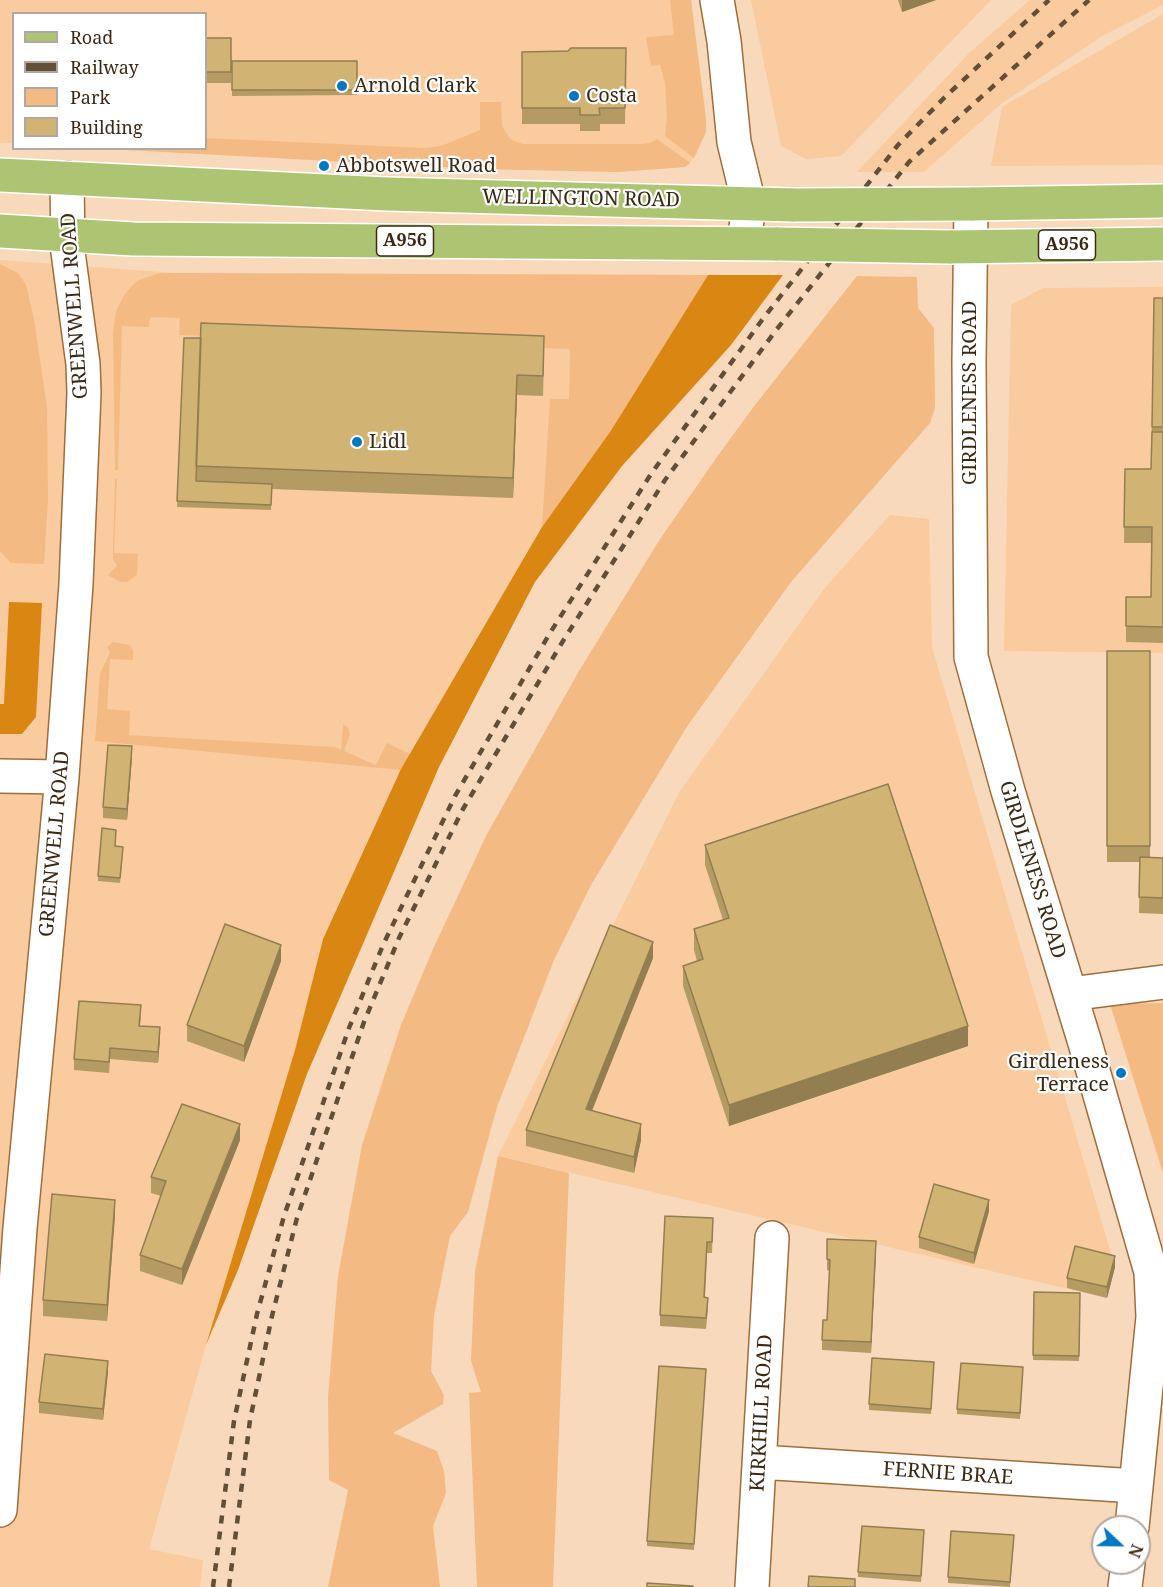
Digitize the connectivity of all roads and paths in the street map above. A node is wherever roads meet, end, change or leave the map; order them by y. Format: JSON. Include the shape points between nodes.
{"nodes":[{"id":1,"x":717,"y":0,"type":"edge"},
{"id":2,"x":0,"y":175,"type":"edge"},
{"id":3,"x":67,"y":178,"type":"junction"},
{"id":4,"x":1163,"y":201,"type":"edge"},
{"id":5,"x":749,"y":204,"type":"junction"},
{"id":6,"x":971,"y":204,"type":"junction"},
{"id":7,"x":0,"y":231,"type":"edge"},
{"id":8,"x":68,"y":234,"type":"junction"},
{"id":9,"x":744,"y":243,"type":"junction"},
{"id":10,"x":1163,"y":244,"type":"edge"},
{"id":11,"x":960,"y":246,"type":"junction"},
{"id":12,"x":0,"y":776,"type":"edge"},
{"id":13,"x":62,"y":777,"type":"junction"},
{"id":14,"x":1163,"y":982,"type":"edge"},
{"id":15,"x":1070,"y":994,"type":"junction"},
{"id":16,"x":772,"y":1238,"type":"dead end"},
{"id":17,"x":1158,"y":1315,"type":"edge"},
{"id":18,"x":760,"y":1462,"type":"junction"},
{"id":19,"x":1136,"y":1486,"type":"junction"},
{"id":20,"x":0,"y":1510,"type":"edge"},
{"id":21,"x":1133,"y":1515,"type":"edge"},
{"id":22,"x":752,"y":1587,"type":"edge"}],
"edges":[{"from":1,"to":5,"type":"street","via":[[734,142]]},
{"from":2,"to":3,"type":"main road","name":"WELLINGTON ROAD","number":"A956"},
{"from":3,"to":5,"type":"main road","name":"WELLINGTON ROAD","number":"A956","via":[[387,194]]},
{"from":3,"to":8,"type":"street","name":"GREENWELL ROAD"},
{"from":4,"to":6,"type":"main road","name":"WELLINGTON ROAD","number":"A956"},
{"from":5,"to":6,"type":"main road","name":"WELLINGTON ROAD","number":"A956","bridge":true},
{"from":5,"to":9,"type":"street"},
{"from":6,"to":11,"type":"street","name":"GIRDLENESS ROAD"},
{"from":7,"to":8,"type":"main road","number":"A956"},
{"from":8,"to":9,"type":"main road","number":"A956","via":[[133,238]]},
{"from":8,"to":13,"type":"street","name":"GREENWELL ROAD","via":[[84,393],[76,593]]},
{"from":9,"to":11,"type":"main road","number":"A956","bridge":true},
{"from":10,"to":11,"type":"main road","number":"A956"},
{"from":11,"to":15,"type":"street","name":"GIRDLENESS ROAD","via":[[969,361],[971,657]]},
{"from":12,"to":13,"type":"street"},
{"from":13,"to":20,"type":"street","name":"GREENWELL ROAD","via":[[20,1228]]},
{"from":14,"to":15,"type":"street"},
{"from":15,"to":17,"type":"street","name":"GIRDLENESS ROAD","via":[[1151,1272]]},
{"from":16,"to":18,"type":"street","name":"KIRKHILL ROAD"},
{"from":17,"to":19,"type":"street","name":"GIRDLENESS ROAD"},
{"from":18,"to":19,"type":"street","name":"FERNIE BRAE"},
{"from":18,"to":22,"type":"street","name":"KIRKHILL ROAD"},
{"from":19,"to":21,"type":"street","name":"GIRDLENESS ROAD"}]}
